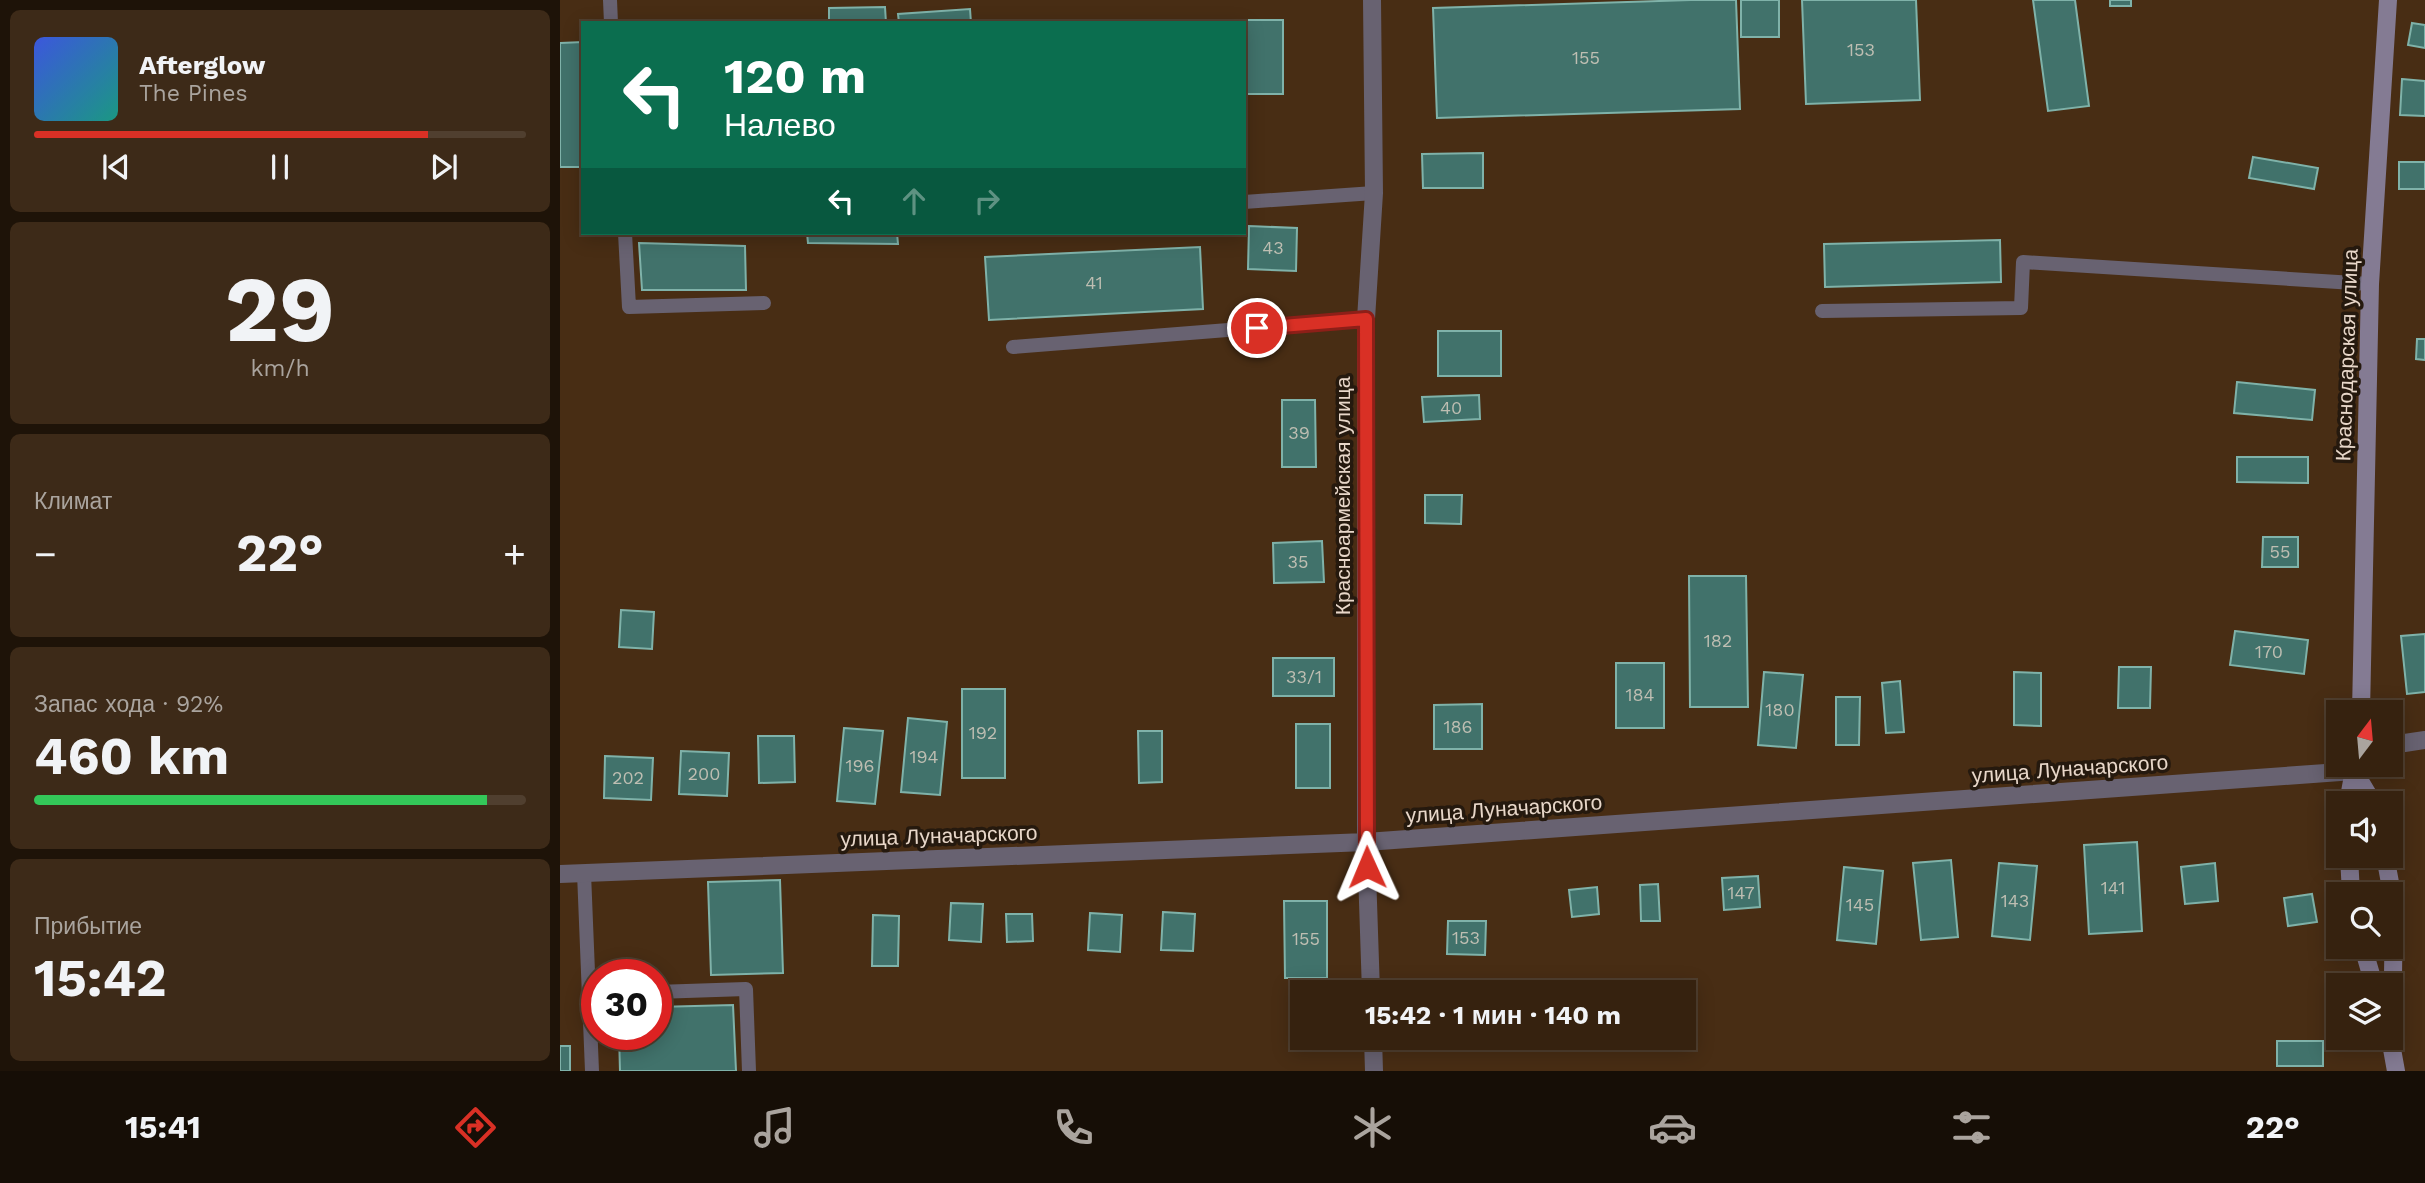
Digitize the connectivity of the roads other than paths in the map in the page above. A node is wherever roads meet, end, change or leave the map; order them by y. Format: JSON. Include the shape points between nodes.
{"nodes":[{"id":1,"x":610,"y":0,"type":"edge"},
{"id":2,"x":1372,"y":0,"type":"edge"},
{"id":3,"x":2388,"y":0,"type":"edge"},
{"id":4,"x":611,"y":21,"type":"edge"},
{"id":5,"x":1374,"y":193,"type":"junction"},
{"id":6,"x":1246,"y":202,"type":"edge"},
{"id":7,"x":625,"y":235,"type":"edge"},
{"id":8,"x":2370,"y":284,"type":"junction"},
{"id":9,"x":764,"y":303,"type":"dead end"},
{"id":10,"x":1822,"y":311,"type":"dead end"},
{"id":11,"x":1366,"y":319,"type":"junction"},
{"id":12,"x":1013,"y":347,"type":"dead end"},
{"id":13,"x":2361,"y":700,"type":"edge"},
{"id":14,"x":2425,"y":740,"type":"edge"},
{"id":15,"x":2403,"y":743,"type":"edge"},
{"id":16,"x":2326,"y":769,"type":"edge"},
{"id":17,"x":1366,"y":842,"type":"junction"},
{"id":18,"x":2387,"y":868,"type":"edge"},
{"id":19,"x":584,"y":873,"type":"junction"},
{"id":20,"x":560,"y":874,"type":"edge"},
{"id":21,"x":590,"y":959,"type":"edge"},
{"id":22,"x":2392,"y":973,"type":"edge"},
{"id":23,"x":1371,"y":980,"type":"edge"},
{"id":24,"x":672,"y":991,"type":"edge"},
{"id":25,"x":592,"y":1050,"type":"edge"},
{"id":26,"x":1373,"y":1050,"type":"edge"},
{"id":27,"x":2392,"y":1050,"type":"edge"},
{"id":28,"x":592,"y":1071,"type":"edge"},
{"id":29,"x":749,"y":1071,"type":"edge"},
{"id":30,"x":1374,"y":1071,"type":"edge"},
{"id":31,"x":2396,"y":1071,"type":"edge"}],
"edges":[{"from":1,"to":4,"type":"lane"},
{"from":2,"to":5,"type":"street","name":"Красноармейская улица"},
{"from":3,"to":8,"type":"street","name":"Краснодарская улица"},
{"from":5,"to":6,"type":"lane"},
{"from":5,"to":11,"type":"street","name":"Красноармейская улица"},
{"from":7,"to":9,"type":"lane","via":[[629,307]]},
{"from":8,"to":10,"type":"lane","via":[[2023,262],[2021,308]]},
{"from":8,"to":13,"type":"street","name":"Краснодарская улица"},
{"from":11,"to":12,"type":"lane"},
{"from":11,"to":17,"type":"street","name":"Красноармейская улица"},
{"from":14,"to":15,"type":"street"},
{"from":16,"to":17,"type":"street","name":"улица Луначарского"},
{"from":17,"to":19,"type":"street","name":"улица Луначарского"},
{"from":17,"to":23,"type":"street","name":"Красноармейская улица"},
{"from":18,"to":22,"type":"street","via":[[2394,904]]},
{"from":19,"to":20,"type":"street","name":"улица Луначарского"},
{"from":19,"to":21,"type":"lane"},
{"from":24,"to":29,"type":"lane","via":[[746,989]]},
{"from":25,"to":28,"type":"lane"},
{"from":26,"to":30,"type":"street"},
{"from":27,"to":31,"type":"street"}]}
